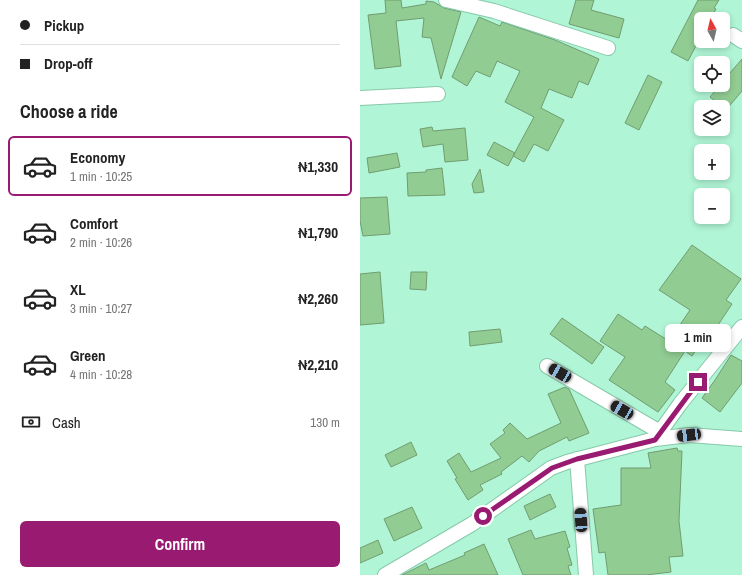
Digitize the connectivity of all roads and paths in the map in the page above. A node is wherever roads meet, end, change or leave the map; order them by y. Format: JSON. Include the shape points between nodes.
{"nodes":[{"id":1,"x":446,"y":0,"type":"edge"},
{"id":2,"x":608,"y":48,"type":"dead end"},
{"id":3,"x":438,"y":94,"type":"dead end"},
{"id":4,"x":360,"y":98,"type":"edge"},
{"id":5,"x":742,"y":327,"type":"edge"},
{"id":6,"x":547,"y":366,"type":"dead end"},
{"id":7,"x":657,"y":436,"type":"junction"},
{"id":8,"x":742,"y":439,"type":"edge"},
{"id":9,"x":577,"y":459,"type":"junction"},
{"id":10,"x":385,"y":575,"type":"edge"},
{"id":11,"x":586,"y":575,"type":"edge"}],
"edges":[{"from":1,"to":2,"type":"street","via":[[494,11]]},
{"from":3,"to":4,"type":"street"},
{"from":5,"to":7,"type":"street"},
{"from":6,"to":7,"type":"street"},
{"from":7,"to":8,"type":"street","via":[[689,435]]},
{"from":7,"to":9,"type":"street"},
{"from":9,"to":10,"type":"street","via":[[552,468],[472,524]]},
{"from":9,"to":11,"type":"street"}]}
